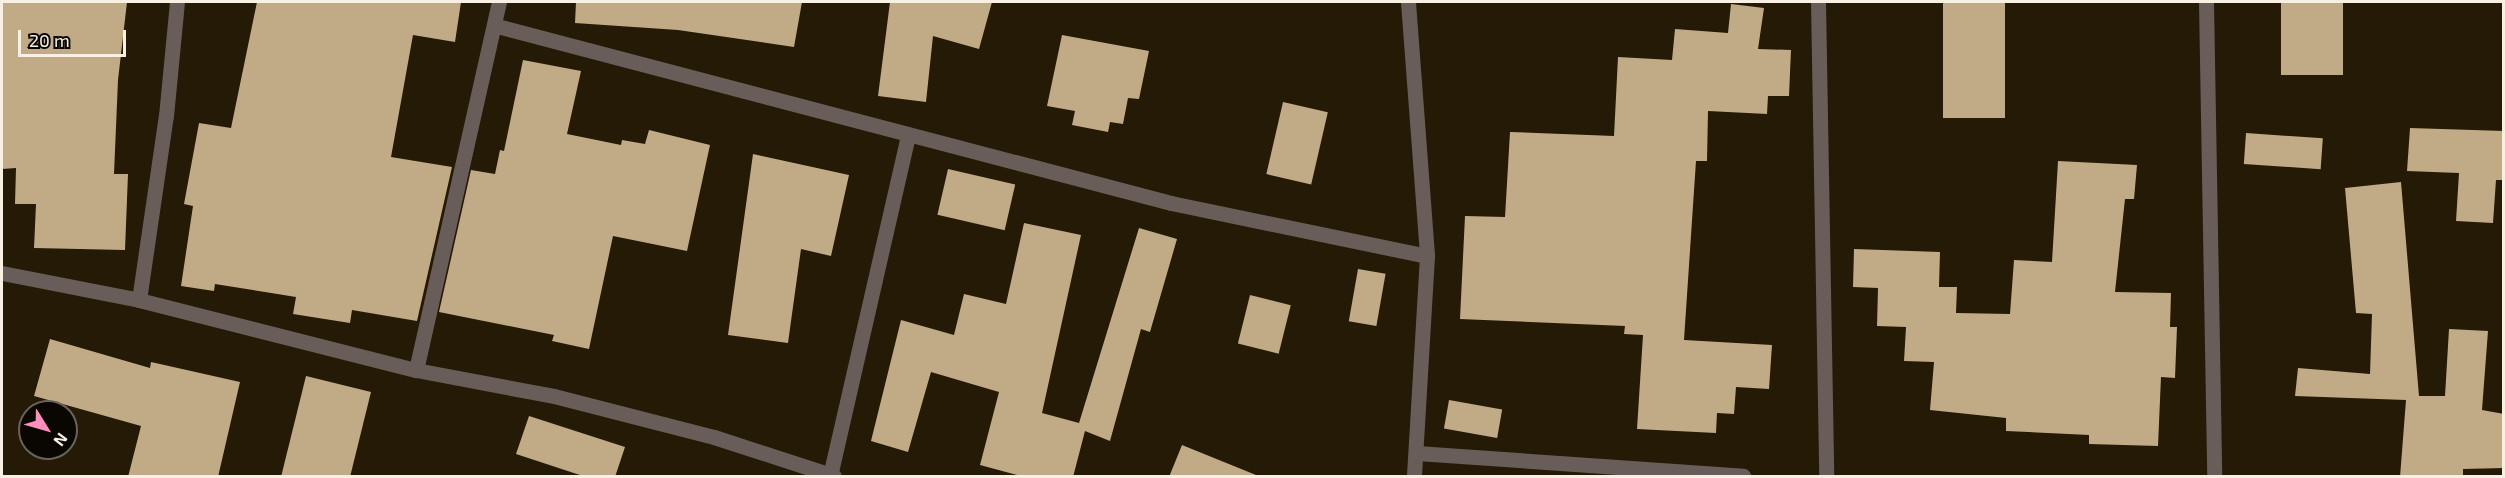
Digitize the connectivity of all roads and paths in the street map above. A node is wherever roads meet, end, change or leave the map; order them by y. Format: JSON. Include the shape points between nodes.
{"nodes":[{"id":1,"x":177,"y":2,"type":"edge"},
{"id":2,"x":499,"y":2,"type":"edge"},
{"id":3,"x":1408,"y":2,"type":"edge"},
{"id":4,"x":1818,"y":2,"type":"edge"},
{"id":5,"x":2206,"y":2,"type":"edge"},
{"id":6,"x":497,"y":26,"type":"junction"},
{"id":7,"x":908,"y":135,"type":"junction"},
{"id":8,"x":1427,"y":256,"type":"junction"},
{"id":9,"x":2,"y":273,"type":"edge"},
{"id":10,"x":139,"y":300,"type":"junction"},
{"id":11,"x":416,"y":370,"type":"junction"},
{"id":12,"x":1417,"y":453,"type":"junction"},
{"id":13,"x":832,"y":476,"type":"edge"},
{"id":14,"x":1414,"y":477,"type":"edge"},
{"id":15,"x":1743,"y":477,"type":"edge"},
{"id":16,"x":1826,"y":477,"type":"edge"},
{"id":17,"x":2214,"y":477,"type":"edge"}],
"edges":[{"from":1,"to":10,"type":"street","via":[[166,116]]},
{"from":2,"to":6,"type":"street"},
{"from":3,"to":8,"type":"street"},
{"from":4,"to":16,"type":"street"},
{"from":5,"to":17,"type":"street"},
{"from":6,"to":7,"type":"street"},
{"from":6,"to":11,"type":"street"},
{"from":7,"to":8,"type":"street","via":[[1171,203]]},
{"from":7,"to":13,"type":"street"},
{"from":8,"to":12,"type":"street"},
{"from":9,"to":10,"type":"street"},
{"from":10,"to":11,"type":"street"},
{"from":11,"to":13,"type":"street","via":[[565,398],[714,437]]},
{"from":12,"to":14,"type":"street"},
{"from":12,"to":15,"type":"street"}]}
